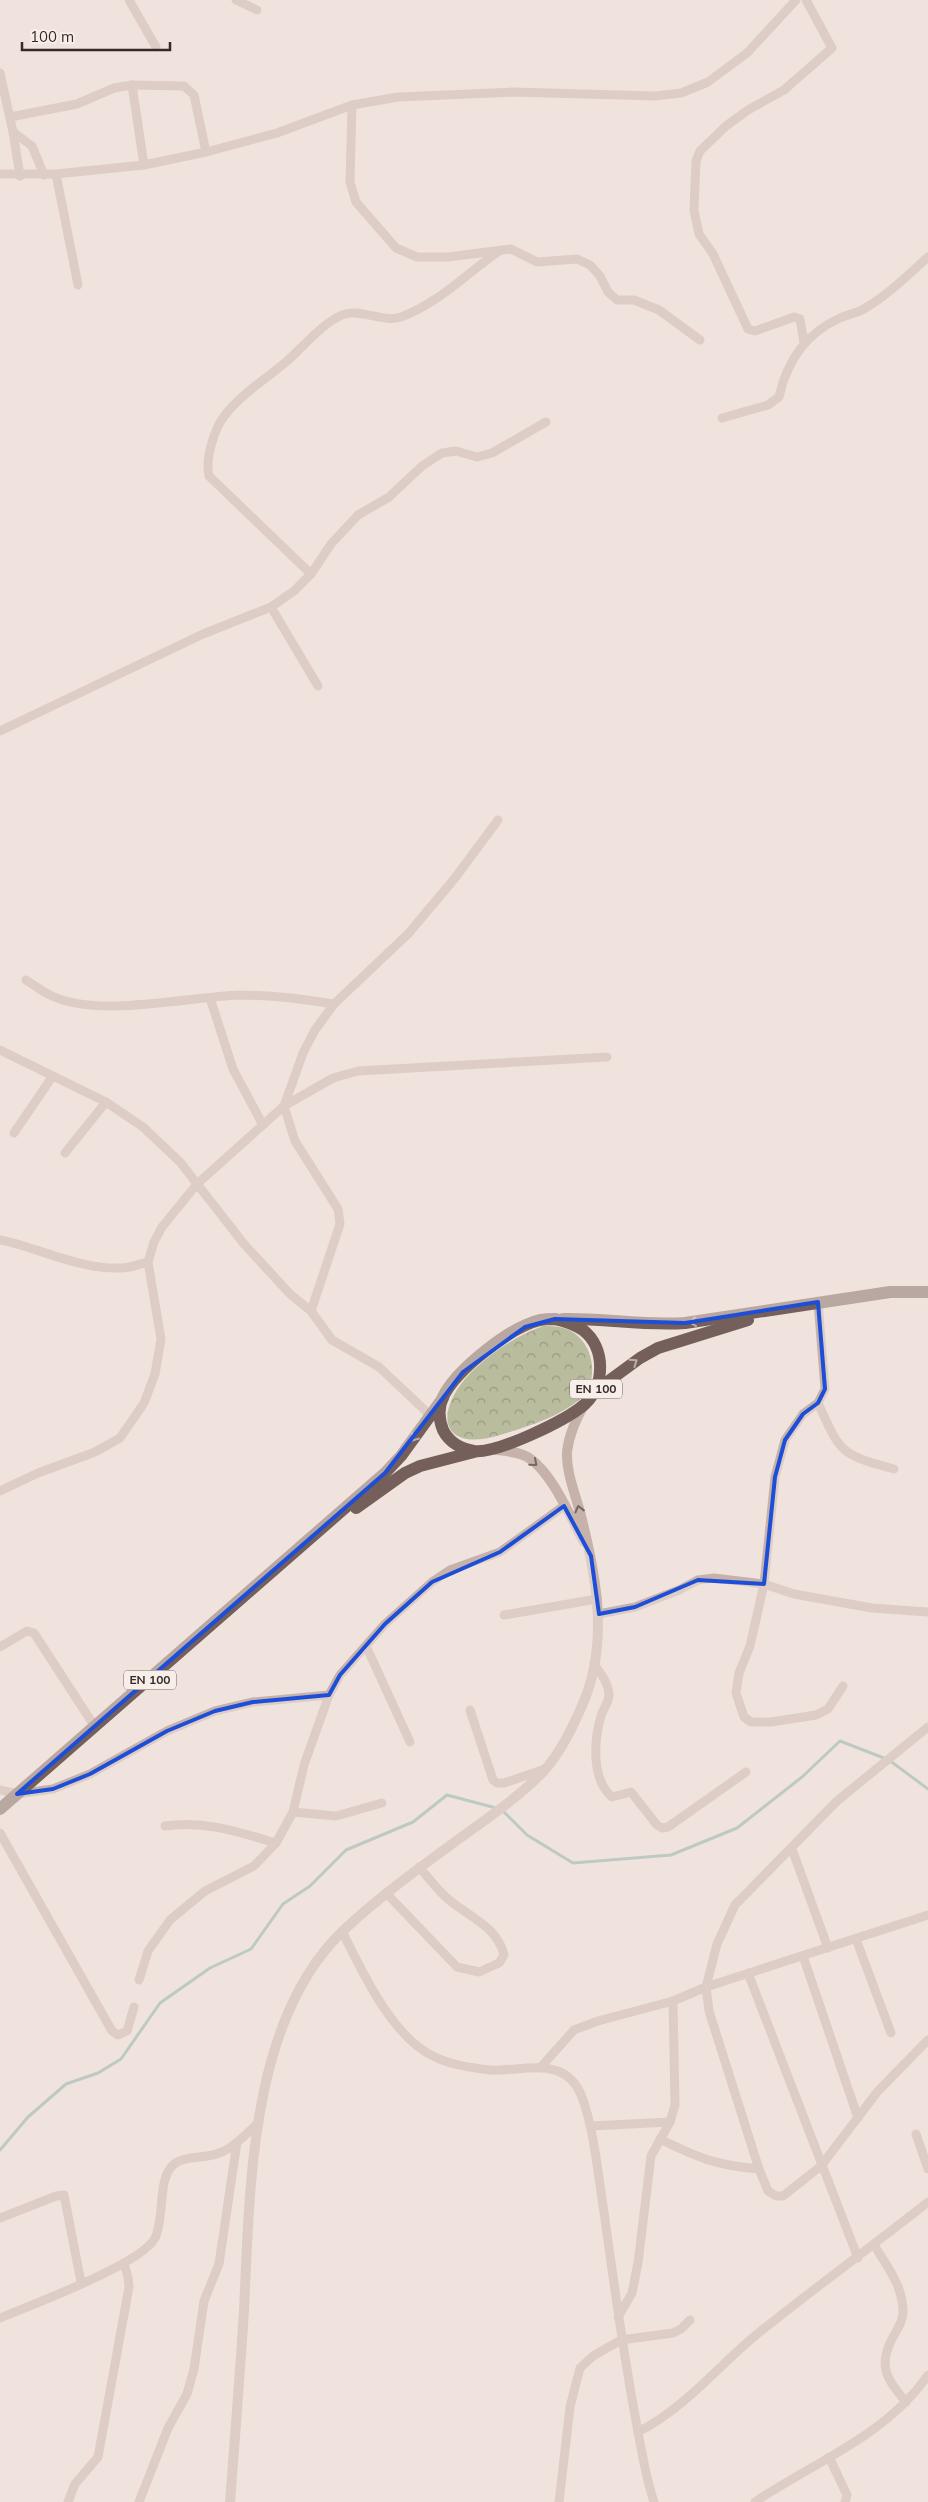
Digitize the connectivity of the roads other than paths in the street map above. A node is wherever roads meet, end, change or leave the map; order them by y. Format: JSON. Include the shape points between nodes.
{"nodes":[{"id":1,"x":129,"y":0,"type":"edge"},
{"id":2,"x":236,"y":0,"type":"edge"},
{"id":3,"x":796,"y":0,"type":"edge"},
{"id":4,"x":806,"y":0,"type":"edge"},
{"id":5,"x":257,"y":10,"type":"dead end"},
{"id":6,"x":156,"y":46,"type":"dead end"},
{"id":7,"x":0,"y":73,"type":"edge"},
{"id":8,"x":132,"y":85,"type":"junction"},
{"id":9,"x":352,"y":105,"type":"junction"},
{"id":10,"x":10,"y":117,"type":"junction"},
{"id":11,"x":13,"y":132,"type":"junction"},
{"id":12,"x":206,"y":152,"type":"junction"},
{"id":13,"x":144,"y":165,"type":"junction"},
{"id":14,"x":0,"y":174,"type":"edge"},
{"id":15,"x":56,"y":174,"type":"junction"},
{"id":16,"x":44,"y":175,"type":"junction"},
{"id":17,"x":20,"y":176,"type":"junction"},
{"id":18,"x":499,"y":251,"type":"junction"},
{"id":19,"x":928,"y":257,"type":"edge"},
{"id":20,"x":78,"y":285,"type":"dead end"},
{"id":21,"x":700,"y":340,"type":"dead end"},
{"id":22,"x":804,"y":342,"type":"junction"},
{"id":23,"x":722,"y":418,"type":"dead end"},
{"id":24,"x":546,"y":422,"type":"dead end"},
{"id":25,"x":311,"y":574,"type":"junction"},
{"id":26,"x":271,"y":608,"type":"junction"},
{"id":27,"x":318,"y":686,"type":"dead end"},
{"id":28,"x":0,"y":731,"type":"edge"},
{"id":29,"x":498,"y":820,"type":"dead end"},
{"id":30,"x":26,"y":980,"type":"dead end"},
{"id":31,"x":210,"y":998,"type":"junction"},
{"id":32,"x":334,"y":1004,"type":"junction"},
{"id":33,"x":0,"y":1050,"type":"edge"},
{"id":34,"x":607,"y":1057,"type":"dead end"},
{"id":35,"x":52,"y":1077,"type":"junction"},
{"id":36,"x":106,"y":1102,"type":"junction"},
{"id":37,"x":284,"y":1106,"type":"junction"},
{"id":38,"x":264,"y":1125,"type":"junction"},
{"id":39,"x":14,"y":1133,"type":"dead end"},
{"id":40,"x":65,"y":1153,"type":"dead end"},
{"id":41,"x":197,"y":1184,"type":"junction"},
{"id":42,"x":0,"y":1240,"type":"edge"},
{"id":43,"x":148,"y":1262,"type":"junction"},
{"id":44,"x":928,"y":1292,"type":"edge"},
{"id":45,"x":818,"y":1302,"type":"junction"},
{"id":46,"x":776,"y":1310,"type":"junction"},
{"id":47,"x":311,"y":1311,"type":"junction"},
{"id":48,"x":555,"y":1319,"type":"junction"},
{"id":49,"x":595,"y":1391,"type":"junction"},
{"id":50,"x":443,"y":1398,"type":"junction"},
{"id":51,"x":818,"y":1403,"type":"junction"},
{"id":52,"x":584,"y":1404,"type":"junction"},
{"id":53,"x":431,"y":1416,"type":"junction"},
{"id":54,"x":483,"y":1450,"type":"junction"},
{"id":55,"x":894,"y":1469,"type":"dead end"},
{"id":56,"x":0,"y":1490,"type":"edge"},
{"id":57,"x":564,"y":1506,"type":"junction"},
{"id":58,"x":299,"y":1549,"type":"junction"},
{"id":59,"x":591,"y":1556,"type":"junction"},
{"id":60,"x":764,"y":1584,"type":"junction"},
{"id":61,"x":597,"y":1599,"type":"junction"},
{"id":62,"x":928,"y":1612,"type":"edge"},
{"id":63,"x":599,"y":1614,"type":"junction"},
{"id":64,"x":504,"y":1615,"type":"dead end"},
{"id":65,"x":0,"y":1647,"type":"edge"},
{"id":66,"x":367,"y":1648,"type":"junction"},
{"id":67,"x":594,"y":1664,"type":"junction"},
{"id":68,"x":844,"y":1686,"type":"dead end"},
{"id":69,"x":330,"y":1694,"type":"junction"},
{"id":70,"x":470,"y":1710,"type":"dead end"},
{"id":71,"x":95,"y":1727,"type":"junction"},
{"id":72,"x":928,"y":1727,"type":"edge"},
{"id":73,"x":410,"y":1742,"type":"dead end"},
{"id":74,"x":545,"y":1769,"type":"junction"},
{"id":75,"x":746,"y":1772,"type":"dead end"},
{"id":76,"x":0,"y":1790,"type":"edge"},
{"id":77,"x":17,"y":1794,"type":"junction"},
{"id":78,"x":382,"y":1803,"type":"dead end"},
{"id":79,"x":0,"y":1809,"type":"edge"},
{"id":80,"x":293,"y":1812,"type":"junction"},
{"id":81,"x":165,"y":1826,"type":"dead end"},
{"id":82,"x":0,"y":1833,"type":"edge"},
{"id":83,"x":276,"y":1843,"type":"junction"},
{"id":84,"x":792,"y":1849,"type":"junction"},
{"id":85,"x":420,"y":1867,"type":"junction"},
{"id":86,"x":386,"y":1893,"type":"junction"},
{"id":87,"x":928,"y":1915,"type":"edge"},
{"id":88,"x":342,"y":1931,"type":"junction"},
{"id":89,"x":856,"y":1939,"type":"junction"},
{"id":90,"x":828,"y":1948,"type":"junction"},
{"id":91,"x":802,"y":1956,"type":"junction"},
{"id":92,"x":748,"y":1973,"type":"junction"},
{"id":93,"x":138,"y":1980,"type":"dead end"},
{"id":94,"x":706,"y":1987,"type":"junction"},
{"id":95,"x":673,"y":2001,"type":"junction"},
{"id":96,"x":134,"y":2007,"type":"dead end"},
{"id":97,"x":891,"y":2033,"type":"dead end"},
{"id":98,"x":928,"y":2040,"type":"edge"},
{"id":99,"x":540,"y":2068,"type":"junction"},
{"id":100,"x":858,"y":2118,"type":"junction"},
{"id":101,"x":259,"y":2122,"type":"junction"},
{"id":102,"x":670,"y":2122,"type":"junction"},
{"id":103,"x":591,"y":2126,"type":"junction"},
{"id":104,"x":916,"y":2134,"type":"dead end"},
{"id":105,"x":660,"y":2139,"type":"junction"},
{"id":106,"x":237,"y":2142,"type":"junction"},
{"id":107,"x":821,"y":2166,"type":"junction"},
{"id":108,"x":759,"y":2169,"type":"junction"},
{"id":109,"x":928,"y":2169,"type":"edge"},
{"id":110,"x":928,"y":2202,"type":"edge"},
{"id":111,"x":0,"y":2218,"type":"edge"},
{"id":112,"x":874,"y":2245,"type":"junction"},
{"id":113,"x":858,"y":2258,"type":"junction"},
{"id":114,"x":124,"y":2264,"type":"junction"},
{"id":115,"x":81,"y":2282,"type":"junction"},
{"id":116,"x":618,"y":2317,"type":"junction"},
{"id":117,"x":0,"y":2318,"type":"edge"},
{"id":118,"x":690,"y":2320,"type":"dead end"},
{"id":119,"x":621,"y":2340,"type":"junction"},
{"id":120,"x":928,"y":2375,"type":"edge"},
{"id":121,"x":906,"y":2402,"type":"junction"},
{"id":122,"x":638,"y":2432,"type":"junction"},
{"id":123,"x":829,"y":2456,"type":"junction"},
{"id":124,"x":68,"y":2502,"type":"edge"},
{"id":125,"x":139,"y":2502,"type":"edge"},
{"id":126,"x":230,"y":2502,"type":"edge"},
{"id":127,"x":559,"y":2502,"type":"edge"},
{"id":128,"x":654,"y":2502,"type":"edge"},
{"id":129,"x":755,"y":2502,"type":"edge"},
{"id":130,"x":845,"y":2502,"type":"edge"}],
"edges":[{"from":1,"to":6,"type":"street"},
{"from":2,"to":5,"type":"street"},
{"from":3,"to":9,"type":"street","via":[[747,53],[708,82],[681,93],[655,96],[513,92],[398,97]]},
{"from":4,"to":22,"type":"street","via":[[832,48],[784,90],[726,126],[700,151],[694,174],[698,234],[713,254],[748,329],[755,331],[794,317],[800,320]]},
{"from":7,"to":10,"type":"street"},
{"from":8,"to":10,"type":"street","via":[[114,88],[77,104]]},
{"from":8,"to":12,"type":"street","via":[[184,86],[190,89]]},
{"from":8,"to":13,"type":"street"},
{"from":9,"to":12,"type":"street","via":[[277,133]]},
{"from":9,"to":18,"type":"street","via":[[350,182],[356,202],[396,248],[417,257]]},
{"from":10,"to":11,"type":"street"},
{"from":11,"to":16,"type":"street","via":[[32,146]]},
{"from":11,"to":17,"type":"street"},
{"from":12,"to":13,"type":"street"},
{"from":13,"to":15,"type":"street"},
{"from":14,"to":17,"type":"street"},
{"from":15,"to":16,"type":"street"},
{"from":15,"to":20,"type":"street"},
{"from":16,"to":17,"type":"street"},
{"from":18,"to":21,"type":"street","via":[[511,249],[537,262],[577,259],[590,265],[617,300],[634,300],[658,310]]},
{"from":18,"to":25,"type":"street","via":[[458,284],[400,318],[344,314],[323,328],[224,415],[207,456],[209,476]]},
{"from":19,"to":22,"type":"street","via":[[893,289],[861,310],[839,318]]},
{"from":22,"to":23,"type":"street","via":[[788,370],[779,397],[768,405]]},
{"from":24,"to":25,"type":"street","via":[[492,453],[477,457],[456,452],[435,457],[389,497],[358,516],[331,544]]},
{"from":25,"to":26,"type":"street"},
{"from":26,"to":27,"type":"street"},
{"from":26,"to":28,"type":"street","via":[[203,634]]},
{"from":29,"to":32,"type":"street","via":[[408,934]]},
{"from":30,"to":31,"type":"street","via":[[53,997],[83,1004],[124,1005]]},
{"from":31,"to":32,"type":"street","via":[[239,995]]},
{"from":31,"to":38,"type":"street","via":[[233,1069]]},
{"from":32,"to":37,"type":"street","via":[[303,1054]]},
{"from":33,"to":35,"type":"street"},
{"from":34,"to":37,"type":"street","via":[[358,1071],[333,1078]]},
{"from":35,"to":36,"type":"street"},
{"from":35,"to":39,"type":"street"},
{"from":36,"to":40,"type":"street"},
{"from":36,"to":41,"type":"street","via":[[143,1126],[180,1162]]},
{"from":37,"to":38,"type":"street"},
{"from":37,"to":47,"type":"street","via":[[295,1141],[338,1209],[340,1224]]},
{"from":38,"to":41,"type":"street"},
{"from":41,"to":43,"type":"street","via":[[162,1226]]},
{"from":41,"to":47,"type":"street","via":[[244,1244],[290,1294]]},
{"from":42,"to":43,"type":"street","via":[[93,1266],[123,1268]]},
{"from":43,"to":56,"type":"street","via":[[162,1339],[155,1374],[144,1403],[120,1438],[95,1452]]},
{"from":44,"to":45,"type":"main road","number":"EN 100","via":[[890,1292]]},
{"from":45,"to":46,"type":"main road","number":"EN 100"},
{"from":45,"to":51,"type":"street","via":[[825,1389]]},
{"from":46,"to":48,"type":"main road","number":"EN 100","one_way":true,"via":[[662,1325],[594,1318]]},
{"from":49,"to":46,"type":"main road","number":"EN 100","one_way":true,"via":[[658,1348]]},
{"from":47,"to":53,"type":"street","via":[[332,1340],[379,1367]]},
{"from":48,"to":49,"type":"main road","number":"EN 100","via":[[584,1331],[594,1343],[600,1359]]},
{"from":48,"to":50,"type":"main road","number":"EN 100","via":[[539,1320],[504,1339],[463,1372]]},
{"from":49,"to":52,"type":"main road","number":"EN 100"},
{"from":50,"to":53,"type":"main road","number":"EN 100"},
{"from":50,"to":54,"type":"main road","via":[[439,1409],[444,1432],[464,1449]]},
{"from":51,"to":55,"type":"street","via":[[840,1448],[856,1458]]},
{"from":51,"to":60,"type":"street","via":[[803,1414],[785,1440],[775,1478]]},
{"from":52,"to":54,"type":"main road","number":"EN 100","via":[[562,1419],[513,1442]]},
{"from":59,"to":52,"type":"street","one_way":true,"via":[[568,1467],[567,1450],[572,1428]]},
{"from":53,"to":58,"type":"main road","number":"EN 100","one_way":true,"via":[[385,1473]]},
{"from":54,"to":57,"type":"street","one_way":true,"via":[[511,1451],[529,1458],[541,1469]]},
{"from":54,"to":58,"type":"main road","number":"EN 100","via":[[438,1460],[405,1472]]},
{"from":57,"to":59,"type":"street"},
{"from":57,"to":66,"type":"street","via":[[500,1552],[450,1570],[432,1582],[386,1624]]},
{"from":58,"to":71,"type":"main road","number":"EN 100"},
{"from":59,"to":61,"type":"street"},
{"from":60,"to":62,"type":"street","via":[[794,1594],[872,1608]]},
{"from":60,"to":63,"type":"street","via":[[714,1578],[698,1580],[635,1607]]},
{"from":60,"to":68,"type":"street","via":[[750,1646],[739,1673],[736,1693],[744,1717],[751,1722],[771,1722],[816,1715],[828,1708]]},
{"from":61,"to":63,"type":"street"},
{"from":61,"to":64,"type":"street"},
{"from":63,"to":67,"type":"street"},
{"from":65,"to":71,"type":"street","via":[[27,1631],[34,1633]]},
{"from":66,"to":69,"type":"street","via":[[340,1675]]},
{"from":66,"to":73,"type":"street"},
{"from":67,"to":74,"type":"street","via":[[585,1698],[569,1734]]},
{"from":67,"to":75,"type":"street","via":[[608,1685],[609,1697],[596,1734],[594,1755],[612,1797],[631,1792],[657,1825],[668,1827]]},
{"from":69,"to":77,"type":"street","via":[[253,1702],[215,1711],[167,1731],[83,1777],[53,1789]]},
{"from":69,"to":80,"type":"street","via":[[304,1765]]},
{"from":70,"to":74,"type":"street","via":[[493,1780],[504,1783]]},
{"from":71,"to":77,"type":"main road","number":"EN 100"},
{"from":72,"to":84,"type":"street","via":[[837,1801]]},
{"from":74,"to":85,"type":"street","via":[[501,1809]]},
{"from":76,"to":77,"type":"street"},
{"from":77,"to":79,"type":"main road","number":"EN 100"},
{"from":78,"to":80,"type":"street","via":[[336,1816]]},
{"from":80,"to":83,"type":"street"},
{"from":81,"to":83,"type":"street","via":[[206,1825]]},
{"from":82,"to":96,"type":"street","via":[[112,2031],[118,2035],[127,2031]]},
{"from":83,"to":93,"type":"street","via":[[254,1866],[205,1891],[170,1920],[148,1952]]},
{"from":84,"to":90,"type":"street"},
{"from":84,"to":94,"type":"street","via":[[736,1905],[717,1944]]},
{"from":85,"to":86,"type":"street"},
{"from":85,"to":86,"type":"street","via":[[445,1897],[476,1918],[501,1942],[504,1955],[499,1962],[479,1972],[457,1967]]},
{"from":86,"to":88,"type":"street"},
{"from":87,"to":89,"type":"street"},
{"from":88,"to":99,"type":"street","via":[[363,1973],[390,2015],[413,2042],[434,2057],[491,2070]]},
{"from":88,"to":101,"type":"street","via":[[303,1984],[280,2030],[264,2084]]},
{"from":89,"to":90,"type":"street"},
{"from":89,"to":97,"type":"street"},
{"from":90,"to":91,"type":"street"},
{"from":91,"to":92,"type":"street"},
{"from":91,"to":100,"type":"street"},
{"from":92,"to":94,"type":"street"},
{"from":92,"to":107,"type":"street"},
{"from":94,"to":95,"type":"street"},
{"from":94,"to":108,"type":"street","via":[[709,2010]]},
{"from":95,"to":99,"type":"street","via":[[598,2020],[574,2030]]},
{"from":95,"to":102,"type":"street","via":[[675,2105]]},
{"from":98,"to":100,"type":"street","via":[[878,2091]]},
{"from":99,"to":103,"type":"street","via":[[562,2072],[576,2084]]},
{"from":100,"to":107,"type":"street"},
{"from":101,"to":106,"type":"street"},
{"from":101,"to":126,"type":"street","via":[[249,2209]]},
{"from":102,"to":103,"type":"street"},
{"from":102,"to":105,"type":"street"},
{"from":103,"to":116,"type":"street"},
{"from":104,"to":109,"type":"street"},
{"from":105,"to":108,"type":"street","via":[[702,2160]]},
{"from":105,"to":116,"type":"street","via":[[650,2156],[640,2254],[632,2293]]},
{"from":106,"to":114,"type":"street","via":[[223,2152],[197,2159],[182,2159],[172,2166],[166,2179],[154,2240]]},
{"from":106,"to":125,"type":"street","via":[[219,2264],[204,2301],[194,2369],[187,2394],[168,2428]]},
{"from":107,"to":108,"type":"street","via":[[783,2196],[768,2191]]},
{"from":107,"to":113,"type":"street"},
{"from":110,"to":112,"type":"street"},
{"from":111,"to":115,"type":"street","via":[[64,2195]]},
{"from":112,"to":113,"type":"street"},
{"from":112,"to":121,"type":"street","via":[[897,2281],[901,2294],[903,2312],[886,2352],[885,2366],[888,2379]]},
{"from":113,"to":122,"type":"street","via":[[755,2336],[682,2403]]},
{"from":114,"to":115,"type":"street"},
{"from":114,"to":124,"type":"street","via":[[128,2287],[98,2457],[75,2484]]},
{"from":115,"to":117,"type":"street"},
{"from":116,"to":119,"type":"street"},
{"from":118,"to":119,"type":"street","via":[[673,2333]]},
{"from":119,"to":122,"type":"street"},
{"from":119,"to":127,"type":"street","via":[[593,2356],[580,2368],[570,2407]]},
{"from":120,"to":121,"type":"street"},
{"from":121,"to":123,"type":"street","via":[[874,2431]]},
{"from":122,"to":128,"type":"street"},
{"from":123,"to":129,"type":"street"},
{"from":123,"to":130,"type":"street","via":[[847,2495]]}]}
